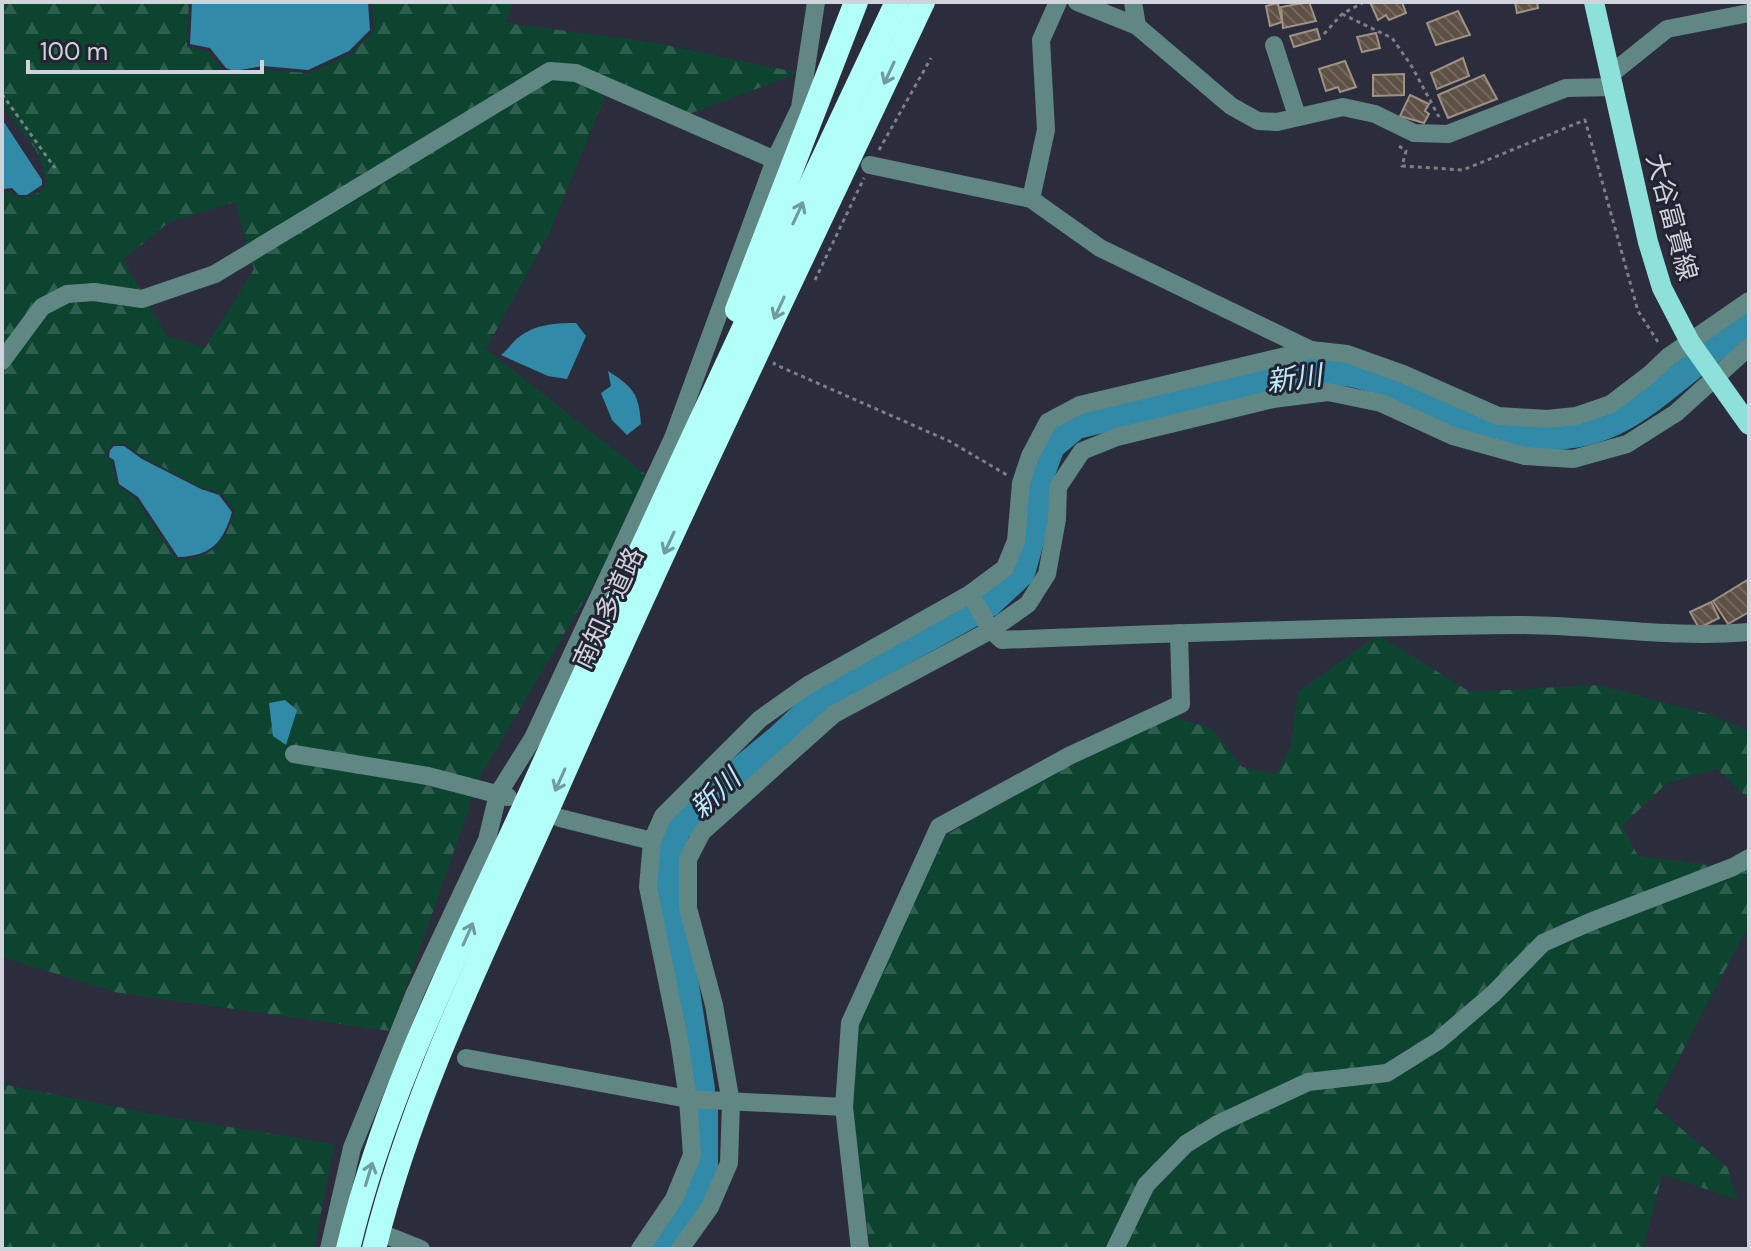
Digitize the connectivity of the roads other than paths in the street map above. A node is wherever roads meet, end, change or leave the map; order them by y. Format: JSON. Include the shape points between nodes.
{"nodes":[{"id":1,"x":816,"y":2,"type":"edge"},
{"id":2,"x":856,"y":2,"type":"edge"},
{"id":3,"x":897,"y":2,"type":"edge"},
{"id":4,"x":923,"y":2,"type":"edge"},
{"id":5,"x":1058,"y":2,"type":"edge"},
{"id":6,"x":1077,"y":2,"type":"edge"},
{"id":7,"x":1133,"y":2,"type":"edge"},
{"id":8,"x":1594,"y":2,"type":"edge"},
{"id":9,"x":1749,"y":13,"type":"edge"},
{"id":10,"x":1137,"y":26,"type":"junction"},
{"id":11,"x":1274,"y":45,"type":"dead end"},
{"id":12,"x":1612,"y":80,"type":"junction"},
{"id":13,"x":1297,"y":116,"type":"junction"},
{"id":14,"x":775,"y":160,"type":"junction"},
{"id":15,"x":870,"y":165,"type":"road end"},
{"id":16,"x":1031,"y":199,"type":"junction"},
{"id":17,"x":1749,"y":301,"type":"edge"},
{"id":18,"x":1690,"y":342,"type":"junction"},
{"id":19,"x":1749,"y":347,"type":"edge"},
{"id":20,"x":1311,"y":350,"type":"junction"},
{"id":21,"x":2,"y":361,"type":"edge"},
{"id":22,"x":1716,"y":378,"type":"junction"},
{"id":23,"x":1749,"y":425,"type":"edge"},
{"id":24,"x":699,"y":429,"type":"junction"},
{"id":25,"x":970,"y":594,"type":"junction"},
{"id":26,"x":991,"y":630,"type":"junction"},
{"id":27,"x":1749,"y":632,"type":"edge"},
{"id":28,"x":1179,"y":633,"type":"junction"},
{"id":29,"x":294,"y":754,"type":"dead end"},
{"id":30,"x":503,"y":795,"type":"junction"},
{"id":31,"x":560,"y":818,"type":"dead end"},
{"id":32,"x":652,"y":841,"type":"junction"},
{"id":33,"x":1749,"y":858,"type":"edge"},
{"id":34,"x":466,"y":1058,"type":"dead end"},
{"id":35,"x":688,"y":1099,"type":"junction"},
{"id":36,"x":731,"y":1103,"type":"junction"},
{"id":37,"x":844,"y":1107,"type":"junction"},
{"id":38,"x":382,"y":1243,"type":"edge"},
{"id":39,"x":329,"y":1249,"type":"edge"},
{"id":40,"x":348,"y":1249,"type":"edge"},
{"id":41,"x":421,"y":1249,"type":"edge"},
{"id":42,"x":640,"y":1249,"type":"edge"},
{"id":43,"x":680,"y":1249,"type":"edge"},
{"id":44,"x":860,"y":1249,"type":"edge"},
{"id":45,"x":1115,"y":1249,"type":"edge"}],
"edges":[{"from":1,"to":14,"type":"street","via":[[800,108]]},
{"from":2,"to":24,"type":"highway","via":[[697,413]]},
{"from":24,"to":3,"type":"highway","name":"南知多道路","one_way":true},
{"from":4,"to":38,"type":"highway","name":"南知多道路","one_way":true,"via":[[614,659],[444,1040],[386,1199]]},
{"from":5,"to":16,"type":"street","via":[[1041,40],[1046,130]]},
{"from":6,"to":10,"type":"street"},
{"from":7,"to":10,"type":"street"},
{"from":8,"to":12,"type":"main road","name":"大谷富貴線"},
{"from":9,"to":12,"type":"street","via":[[1667,29]]},
{"from":10,"to":13,"type":"street","via":[[1231,106],[1258,121]]},
{"from":11,"to":13,"type":"street"},
{"from":12,"to":13,"type":"street","via":[[1566,88],[1448,134],[1414,133],[1375,114],[1343,107]]},
{"from":12,"to":18,"type":"main road","name":"大谷富貴線","via":[[1648,242],[1662,288]]},
{"from":14,"to":21,"type":"street","via":[[576,73],[550,71],[215,274],[142,299],[67,294],[42,307]]},
{"from":14,"to":30,"type":"street","via":[[673,438]]},
{"from":15,"to":16,"type":"street"},
{"from":16,"to":20,"type":"street","via":[[1100,248]]},
{"from":17,"to":18,"type":"street"},
{"from":18,"to":20,"type":"street","via":[[1611,404],[1547,419],[1498,416],[1347,354]]},
{"from":18,"to":22,"type":"main road","name":"大谷富貴線"},
{"from":19,"to":22,"type":"street"},
{"from":20,"to":25,"type":"street","via":[[1080,405],[1048,422],[1021,483],[1016,541],[1005,568]]},
{"from":22,"to":23,"type":"main road","name":"大谷富貴線"},
{"from":22,"to":26,"type":"street","via":[[1676,413],[1627,444],[1573,459],[1525,456],[1453,436],[1381,403],[1328,392],[1273,399],[1117,437],[1082,451],[1058,487],[1047,574],[1028,604]]},
{"from":40,"to":24,"type":"highway","name":"南知多道路","one_way":true,"via":[[379,1143],[425,1028]]},
{"from":25,"to":26,"type":"street"},
{"from":25,"to":32,"type":"street","via":[[808,685],[760,719],[663,816]]},
{"from":26,"to":28,"type":"street","via":[[1002,640]]},
{"from":26,"to":36,"type":"street","via":[[834,714],[702,832],[688,859],[688,908],[714,1005]]},
{"from":27,"to":28,"type":"street","via":[[1705,636],[1522,625]]},
{"from":28,"to":37,"type":"street","via":[[1181,704],[1069,756],[939,827],[850,1023]]},
{"from":29,"to":30,"type":"street","via":[[428,776]]},
{"from":30,"to":39,"type":"street","via":[[352,1148]]},
{"from":31,"to":32,"type":"street"},
{"from":32,"to":35,"type":"street","via":[[648,887]]},
{"from":33,"to":45,"type":"street","via":[[1543,943],[1438,1041],[1387,1073],[1308,1082],[1218,1124],[1186,1144],[1146,1185]]},
{"from":34,"to":35,"type":"street"},
{"from":35,"to":36,"type":"street"},
{"from":35,"to":42,"type":"street","via":[[692,1155],[674,1199]]},
{"from":36,"to":37,"type":"street"},
{"from":36,"to":43,"type":"street","via":[[729,1163],[710,1207]]},
{"from":37,"to":44,"type":"street"},
{"from":38,"to":41,"type":"street"}]}
